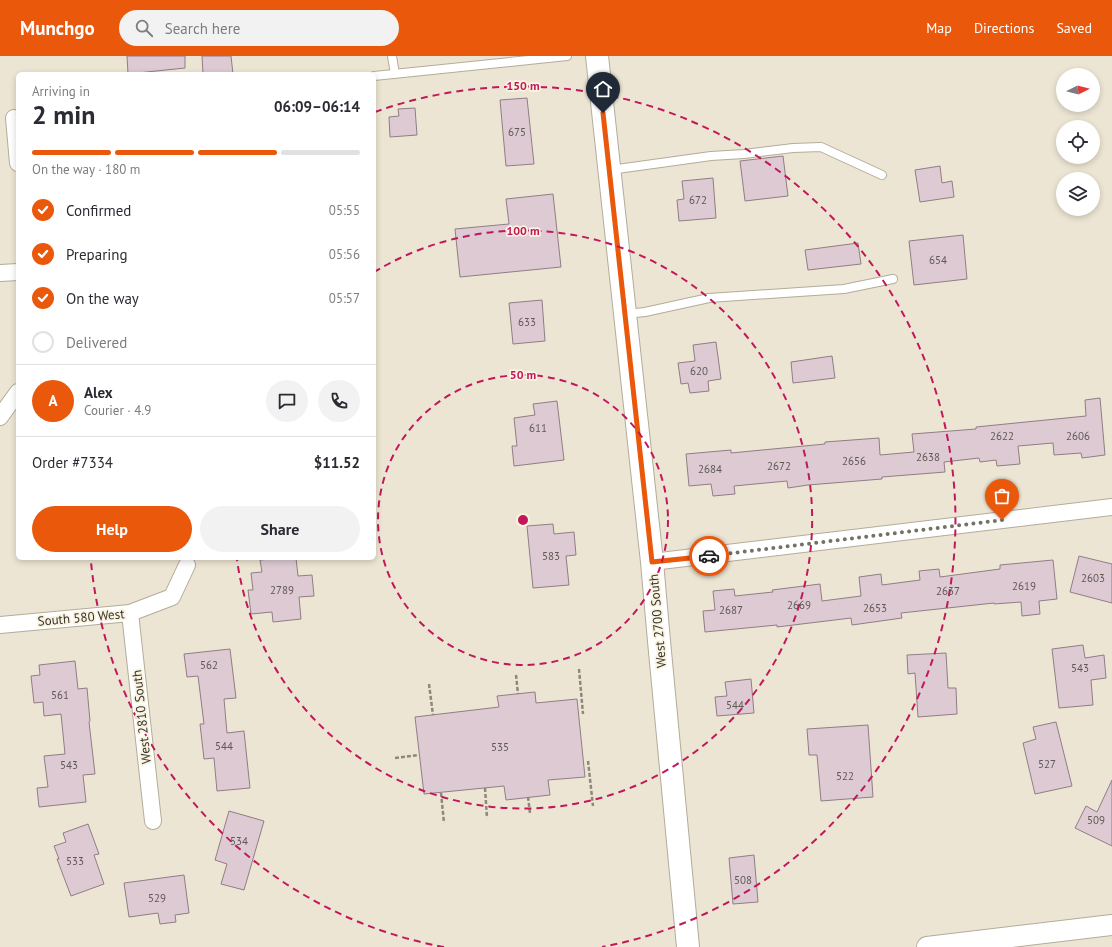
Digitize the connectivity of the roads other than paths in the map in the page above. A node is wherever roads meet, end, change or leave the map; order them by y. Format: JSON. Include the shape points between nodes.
{"nodes":[{"id":1,"x":392,"y":56,"type":"edge"},
{"id":2,"x":567,"y":56,"type":"edge"},
{"id":3,"x":597,"y":56,"type":"edge"},
{"id":4,"x":394,"y":74,"type":"junction"},
{"id":5,"x":376,"y":76,"type":"edge"},
{"id":6,"x":14,"y":118,"type":"dead end"},
{"id":7,"x":16,"y":140,"type":"edge"},
{"id":8,"x":609,"y":170,"type":"junction"},
{"id":9,"x":882,"y":175,"type":"dead end"},
{"id":10,"x":16,"y":272,"type":"edge"},
{"id":11,"x":0,"y":273,"type":"edge"},
{"id":12,"x":894,"y":279,"type":"dead end"},
{"id":13,"x":625,"y":314,"type":"junction"},
{"id":14,"x":16,"y":395,"type":"edge"},
{"id":15,"x":0,"y":417,"type":"edge"},
{"id":16,"x":1112,"y":507,"type":"edge"},
{"id":17,"x":652,"y":562,"type":"junction"},
{"id":18,"x":188,"y":565,"type":"dead end"},
{"id":19,"x":130,"y":613,"type":"junction"},
{"id":20,"x":0,"y":625,"type":"edge"},
{"id":21,"x":153,"y":821,"type":"dead end"},
{"id":22,"x":1112,"y":925,"type":"edge"},
{"id":23,"x":688,"y":947,"type":"edge"},
{"id":24,"x":927,"y":947,"type":"edge"}],
"edges":[{"from":1,"to":4,"type":"lane"},
{"from":2,"to":4,"type":"lane"},
{"from":3,"to":8,"type":"main road","name":"West 2700 South"},
{"from":4,"to":5,"type":"lane"},
{"from":6,"to":7,"type":"street"},
{"from":8,"to":9,"type":"lane","via":[[711,156],[793,148],[821,148]]},
{"from":8,"to":13,"type":"main road","name":"West 2700 South"},
{"from":10,"to":11,"type":"street"},
{"from":12,"to":13,"type":"lane","via":[[844,289],[709,298]]},
{"from":13,"to":17,"type":"main road","name":"West 2700 South"},
{"from":14,"to":15,"type":"street"},
{"from":16,"to":17,"type":"street"},
{"from":17,"to":23,"type":"main road","name":"West 2700 South"},
{"from":18,"to":19,"type":"street","name":"South 580 West","via":[[172,597]]},
{"from":19,"to":20,"type":"street","name":"South 580 West"},
{"from":19,"to":21,"type":"street","name":"West 2810 South"},
{"from":22,"to":24,"type":"street"}]}
